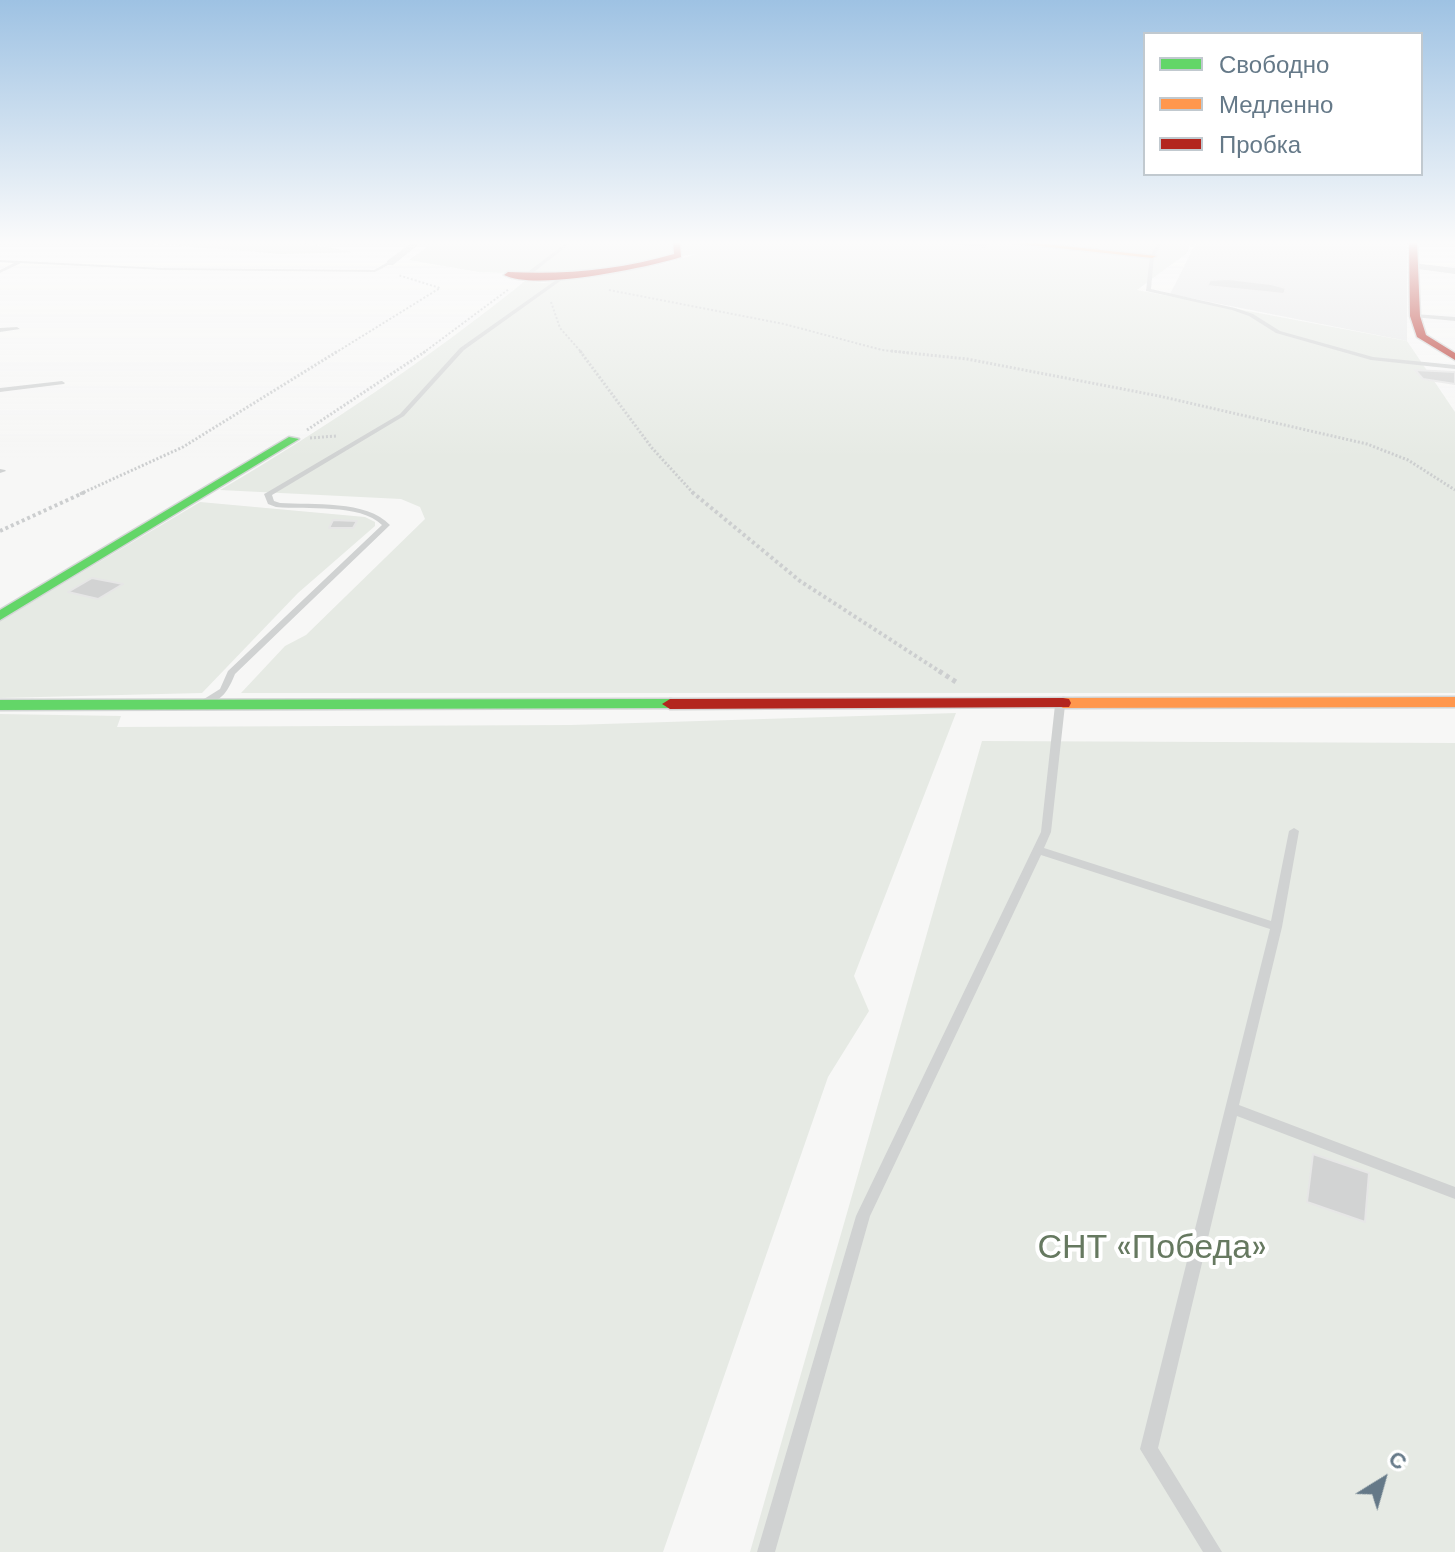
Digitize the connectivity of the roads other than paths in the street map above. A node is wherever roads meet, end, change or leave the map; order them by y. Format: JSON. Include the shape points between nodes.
{"nodes":[{"id":1,"x":518,"y":313,"type":"edge"},
{"id":2,"x":1246,"y":313,"type":"edge"},
{"id":3,"x":1415,"y":316,"type":"joint"},
{"id":4,"x":1455,"y":319,"type":"edge"},
{"id":5,"x":17,"y":329,"type":"dead end"},
{"id":6,"x":0,"y":330,"type":"edge"},
{"id":7,"x":1455,"y":357,"type":"edge"},
{"id":8,"x":1455,"y":367,"type":"edge"},
{"id":9,"x":62,"y":383,"type":"dead end"},
{"id":10,"x":0,"y":390,"type":"edge"},
{"id":11,"x":293,"y":439,"type":"road end"},
{"id":12,"x":0,"y":616,"type":"edge"},
{"id":13,"x":1455,"y":702,"type":"edge"},
{"id":14,"x":199,"y":704,"type":"junction"},
{"id":15,"x":0,"y":705,"type":"edge"},
{"id":16,"x":1060,"y":705,"type":"junction"},
{"id":17,"x":1294,"y":831,"type":"dead end"},
{"id":18,"x":1038,"y":850,"type":"junction"},
{"id":19,"x":1276,"y":927,"type":"junction"},
{"id":20,"x":1232,"y":1108,"type":"junction"},
{"id":21,"x":1455,"y":1193,"type":"edge"},
{"id":22,"x":766,"y":1552,"type":"edge"},
{"id":23,"x":1213,"y":1552,"type":"edge"}],
"edges":[{"from":1,"to":14,"type":"lane","via":[[462,349],[402,415],[268,494],[279,505],[374,514],[386,525],[231,673],[224,690]]},
{"from":2,"to":8,"type":"lane","via":[[1278,332],[1373,359]]},
{"from":3,"to":4,"type":"lane"},
{"from":3,"to":7,"type":"street","via":[[1422,337]]},
{"from":5,"to":6,"type":"lane"},
{"from":9,"to":10,"type":"lane"},
{"from":11,"to":12,"type":"street"},
{"from":13,"to":16,"type":"street"},
{"from":14,"to":15,"type":"street"},
{"from":14,"to":16,"type":"street"},
{"from":16,"to":18,"type":"lane","via":[[1046,832]]},
{"from":17,"to":19,"type":"lane"},
{"from":18,"to":19,"type":"lane"},
{"from":18,"to":22,"type":"lane","via":[[863,1216]]},
{"from":19,"to":20,"type":"lane"},
{"from":20,"to":21,"type":"lane"},
{"from":20,"to":23,"type":"lane","via":[[1149,1449]]}]}
